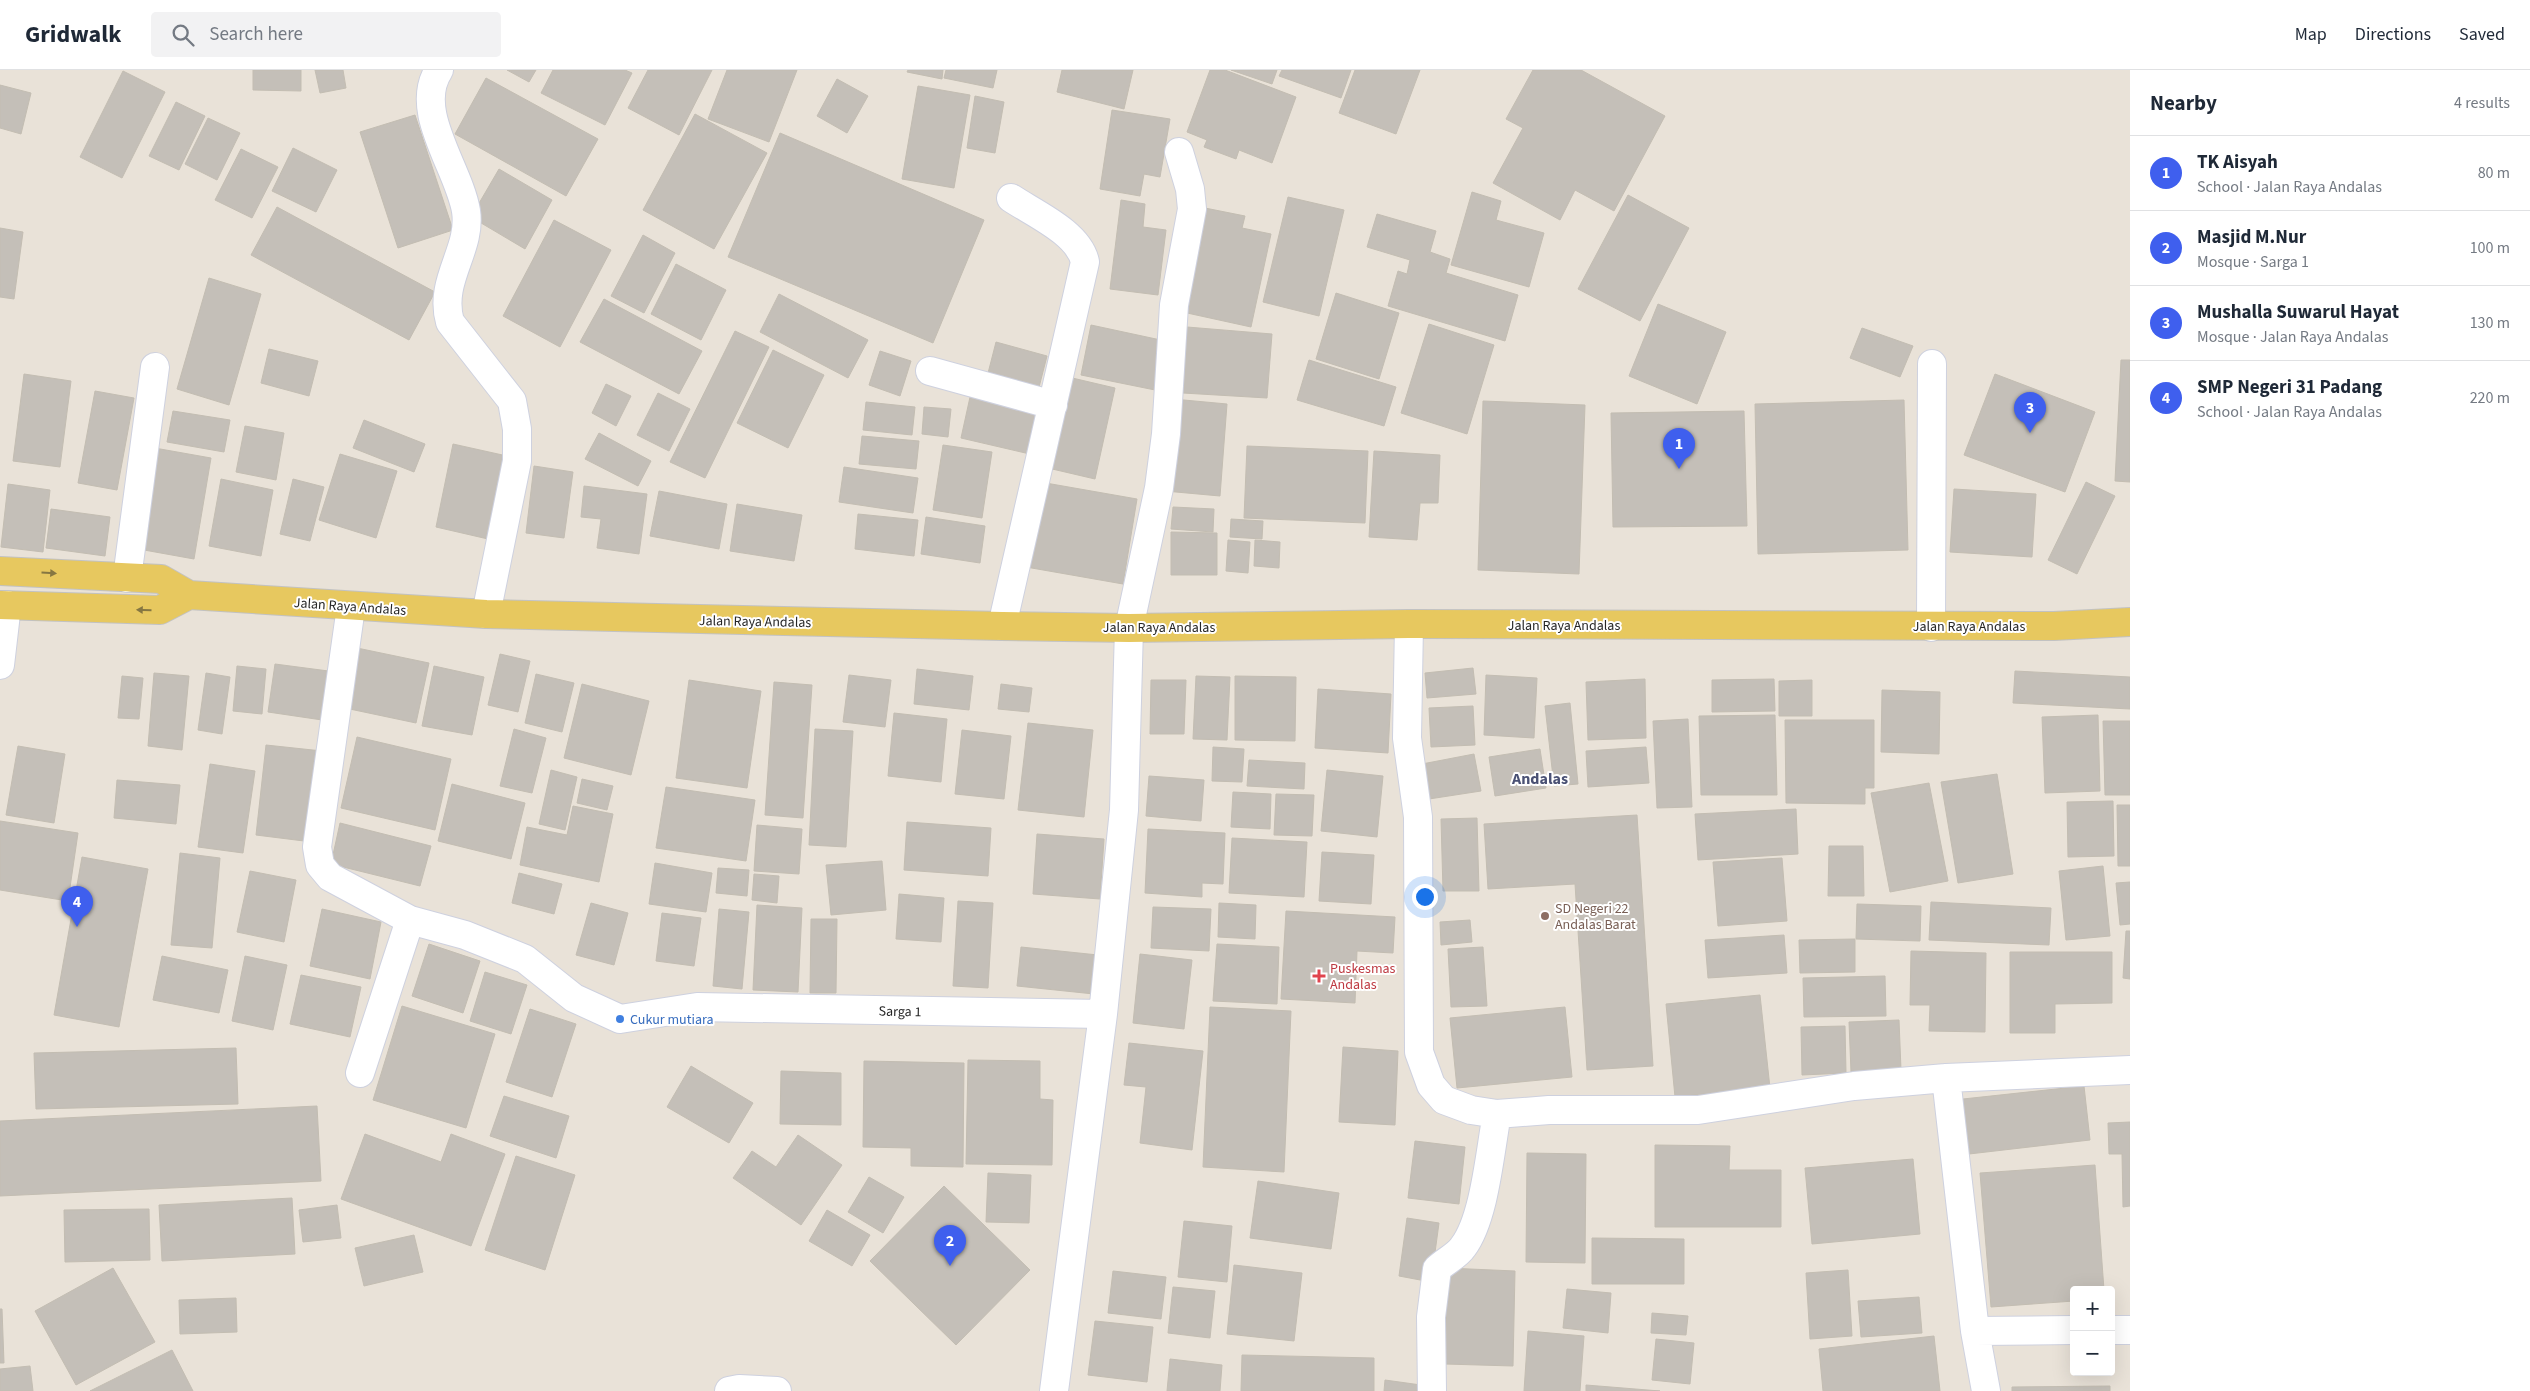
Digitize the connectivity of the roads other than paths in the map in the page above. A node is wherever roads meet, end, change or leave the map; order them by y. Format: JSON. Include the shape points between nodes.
{"nodes":[{"id":1,"x":439,"y":70,"type":"edge"},
{"id":2,"x":1179,"y":152,"type":"dead end"},
{"id":3,"x":1011,"y":198,"type":"dead end"},
{"id":4,"x":1932,"y":364,"type":"dead end"},
{"id":5,"x":155,"y":367,"type":"dead end"},
{"id":6,"x":930,"y":371,"type":"dead end"},
{"id":7,"x":1053,"y":404,"type":"junction"},
{"id":8,"x":0,"y":571,"type":"edge"},
{"id":9,"x":127,"y":578,"type":"junction"},
{"id":10,"x":190,"y":595,"type":"junction"},
{"id":11,"x":4,"y":605,"type":"edge"},
{"id":12,"x":351,"y":607,"type":"junction"},
{"id":13,"x":486,"y":614,"type":"junction"},
{"id":14,"x":2130,"y":622,"type":"edge"},
{"id":15,"x":1409,"y":624,"type":"junction"},
{"id":16,"x":1002,"y":626,"type":"junction"},
{"id":17,"x":1931,"y":627,"type":"junction"},
{"id":18,"x":1129,"y":628,"type":"junction"},
{"id":19,"x":0,"y":665,"type":"edge"},
{"id":20,"x":410,"y":920,"type":"junction"},
{"id":21,"x":1103,"y":1014,"type":"junction"},
{"id":22,"x":2130,"y":1070,"type":"edge"},
{"id":23,"x":360,"y":1074,"type":"dead end"},
{"id":24,"x":1946,"y":1078,"type":"junction"},
{"id":25,"x":1497,"y":1114,"type":"junction"},
{"id":26,"x":2070,"y":1330,"type":"edge"},
{"id":27,"x":2115,"y":1330,"type":"edge"},
{"id":28,"x":2130,"y":1330,"type":"edge"},
{"id":29,"x":1976,"y":1331,"type":"junction"},
{"id":30,"x":729,"y":1391,"type":"edge"},
{"id":31,"x":777,"y":1391,"type":"edge"},
{"id":32,"x":1054,"y":1391,"type":"edge"},
{"id":33,"x":1432,"y":1391,"type":"edge"},
{"id":34,"x":1986,"y":1391,"type":"edge"}],
"edges":[{"from":1,"to":13,"type":"street","via":[[432,82],[429,105],[466,211],[466,233],[450,279],[446,306],[450,322],[512,401],[518,430],[517,461]]},
{"from":2,"to":18,"type":"street","via":[[1192,209],[1174,305],[1166,434],[1159,488]]},
{"from":3,"to":7,"type":"street","via":[[1071,238],[1085,262]]},
{"from":4,"to":17,"type":"street"},
{"from":5,"to":9,"type":"street"},
{"from":6,"to":7,"type":"street"},
{"from":7,"to":16,"type":"street"},
{"from":8,"to":9,"type":"main road","name":"Jalan Raya Andalas","one_way":true},
{"from":9,"to":10,"type":"main road","name":"Jalan Raya Andalas","via":[[161,579]]},
{"from":10,"to":11,"type":"main road","one_way":true,"via":[[160,610]]},
{"from":10,"to":12,"type":"main road","name":"Jalan Raya Andalas"},
{"from":11,"to":19,"type":"street"},
{"from":12,"to":13,"type":"main road","name":"Jalan Raya Andalas"},
{"from":12,"to":20,"type":"street","name":"Sarga 1","via":[[317,847],[320,865],[330,876]]},
{"from":13,"to":16,"type":"main road","name":"Jalan Raya Andalas"},
{"from":14,"to":17,"type":"main road","name":"Jalan Raya Andalas"},
{"from":15,"to":17,"type":"main road","name":"Jalan Raya Andalas"},
{"from":15,"to":18,"type":"main road","name":"Jalan Raya Andalas"},
{"from":15,"to":25,"type":"street","via":[[1407,738],[1418,817],[1419,1052],[1431,1085],[1444,1100],[1470,1110]]},
{"from":16,"to":18,"type":"main road","name":"Jalan Raya Andalas"},
{"from":18,"to":21,"type":"street","via":[[1124,810]]},
{"from":20,"to":21,"type":"street","name":"Sarga 1","via":[[465,935],[526,959],[574,998],[620,1019],[697,1007]]},
{"from":20,"to":23,"type":"street"},
{"from":21,"to":32,"type":"street"},
{"from":22,"to":24,"type":"street"},
{"from":24,"to":25,"type":"street","via":[[1854,1086],[1698,1110],[1549,1110]]},
{"from":24,"to":29,"type":"street"},
{"from":25,"to":33,"type":"street","via":[[1473,1232],[1462,1249],[1437,1269],[1431,1317]]},
{"from":26,"to":29,"type":"street"},
{"from":27,"to":28,"type":"street"},
{"from":29,"to":34,"type":"street"},
{"from":30,"to":31,"type":"street","via":[[739,1388]]}]}
